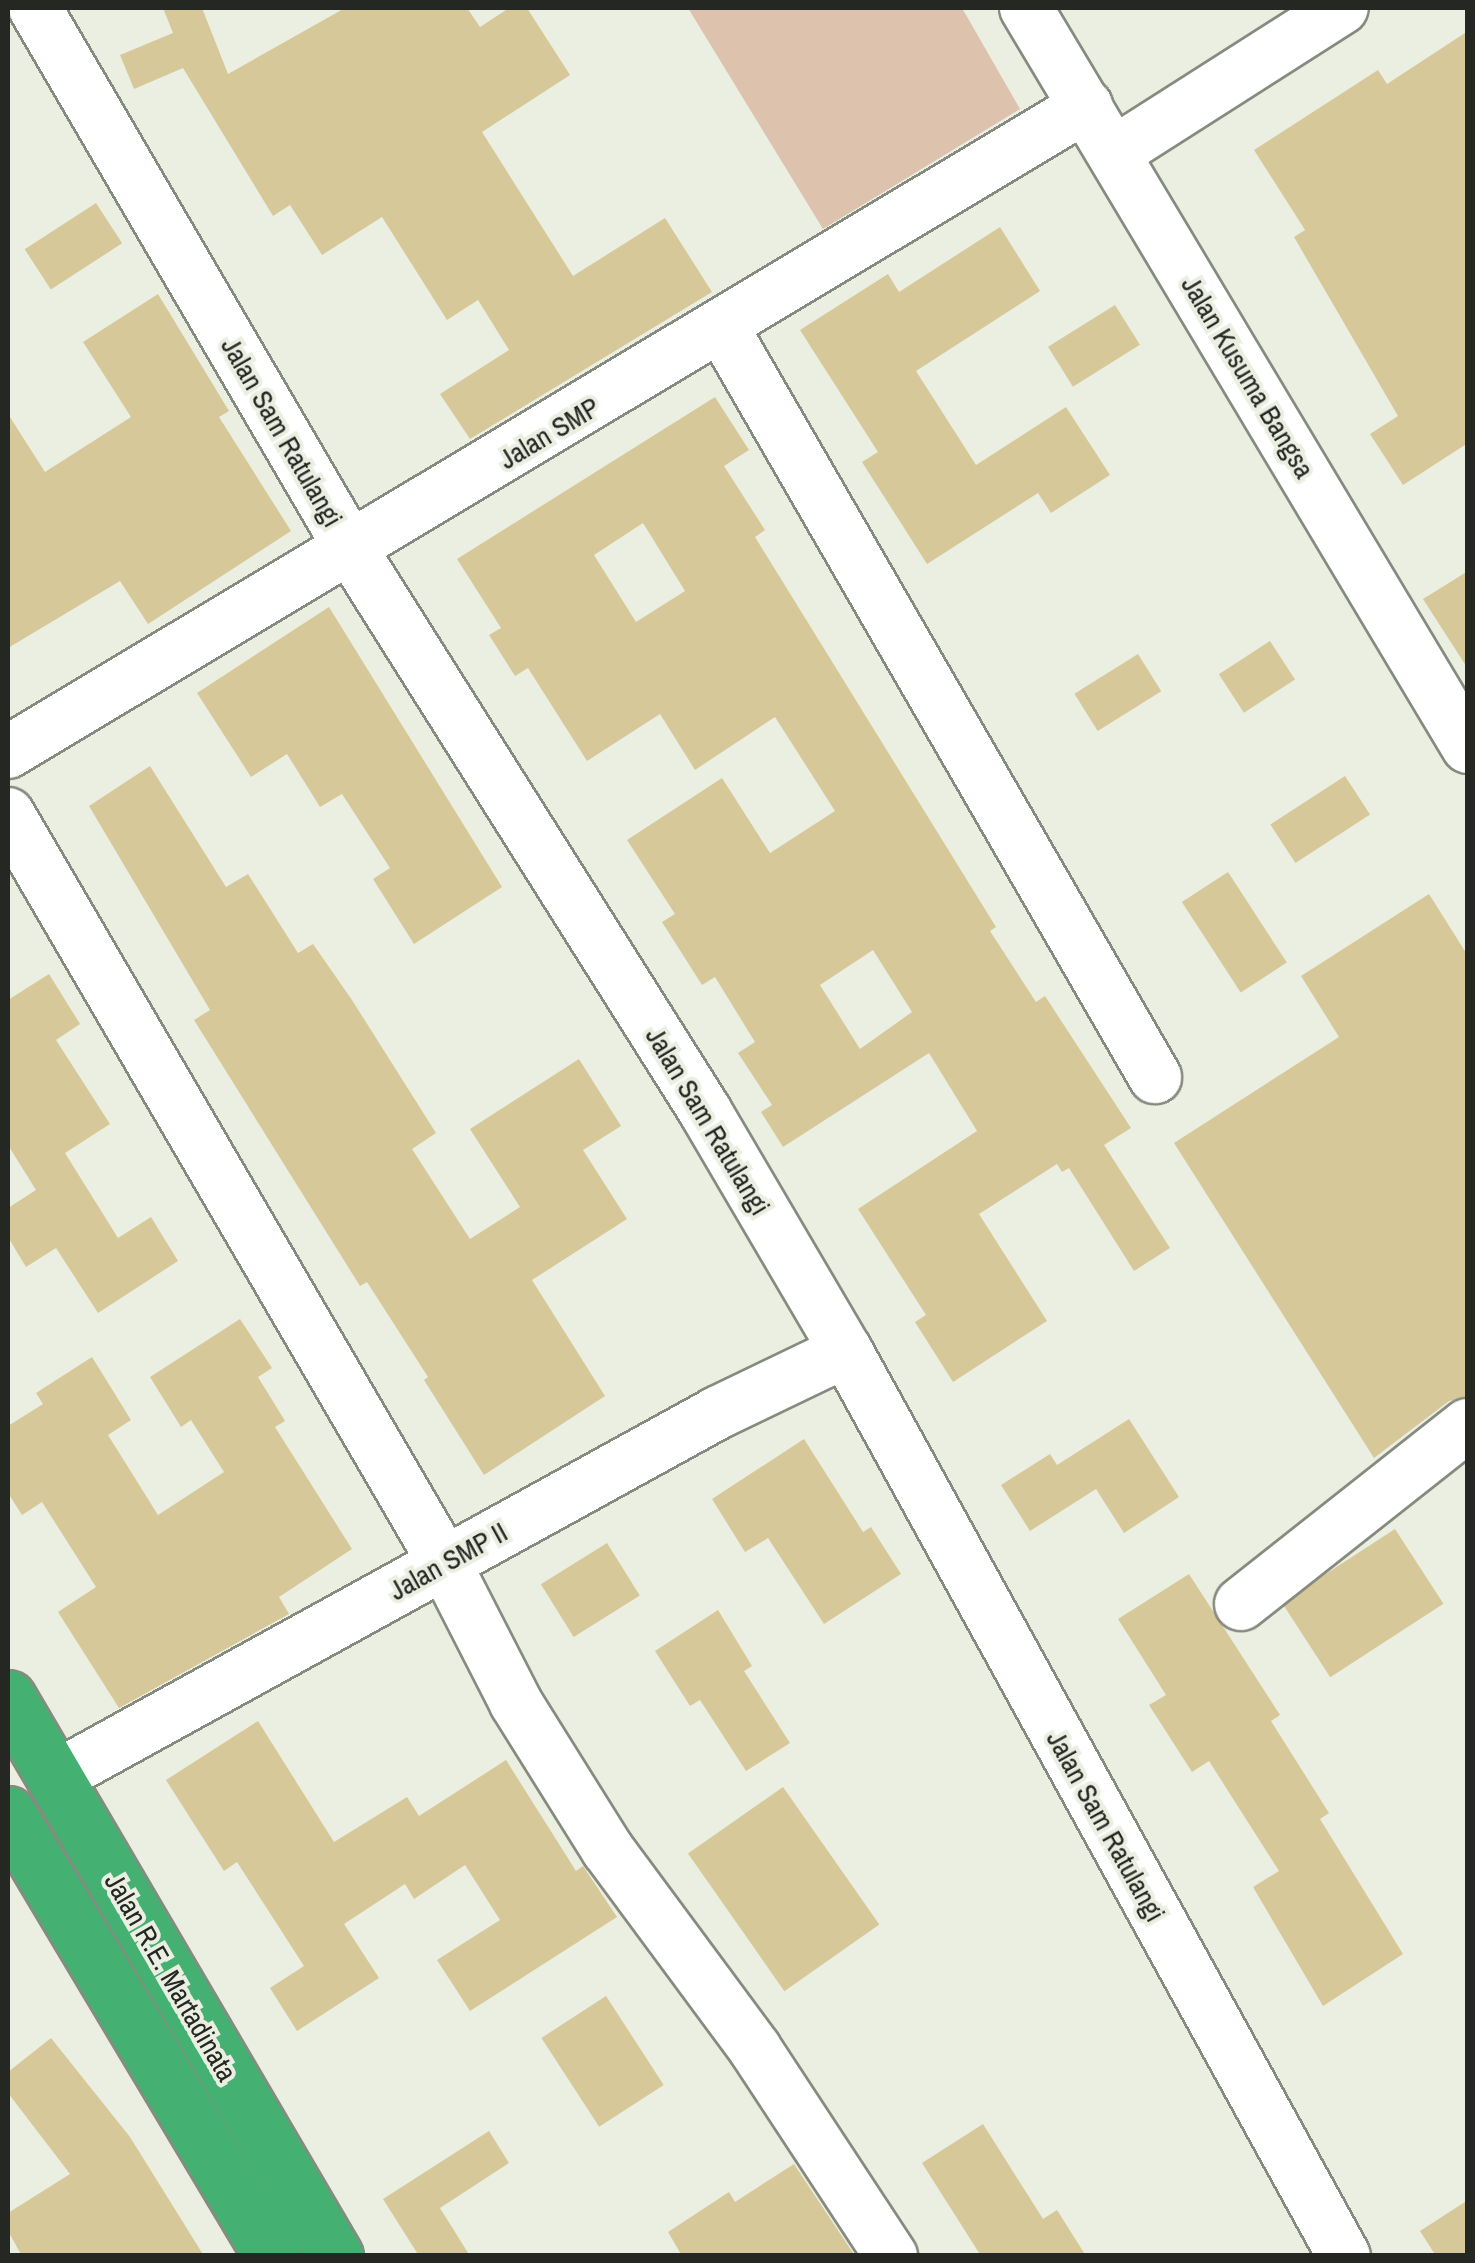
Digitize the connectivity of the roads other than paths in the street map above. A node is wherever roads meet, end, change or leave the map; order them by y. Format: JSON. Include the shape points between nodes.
{"nodes":[{"id":1,"x":35,"y":8,"type":"edge"},
{"id":2,"x":1026,"y":8,"type":"edge"},
{"id":3,"x":1342,"y":8,"type":"edge"},
{"id":4,"x":1086,"y":106,"type":"junction"},
{"id":5,"x":1114,"y":153,"type":"junction"},
{"id":6,"x":723,"y":328,"type":"junction"},
{"id":7,"x":352,"y":550,"type":"junction"},
{"id":8,"x":1468,"y":747,"type":"edge"},
{"id":9,"x":8,"y":752,"type":"edge"},
{"id":10,"x":8,"y":814,"type":"edge"},
{"id":11,"x":1155,"y":1078,"type":"dead end"},
{"id":12,"x":846,"y":1351,"type":"junction"},
{"id":13,"x":1468,"y":1425,"type":"edge"},
{"id":14,"x":444,"y":1562,"type":"junction"},
{"id":15,"x":1242,"y":1604,"type":"dead end"},
{"id":16,"x":8,"y":1698,"type":"edge"},
{"id":17,"x":54,"y":1778,"type":"junction"},
{"id":18,"x":8,"y":1814,"type":"edge"},
{"id":19,"x":222,"y":2063,"type":"junction"},
{"id":20,"x":173,"y":2094,"type":"junction"},
{"id":21,"x":272,"y":2256,"type":"edge"},
{"id":22,"x":335,"y":2256,"type":"edge"},
{"id":23,"x":891,"y":2256,"type":"edge"},
{"id":24,"x":1344,"y":2256,"type":"edge"}],
"edges":[{"from":1,"to":7,"type":"street","name":"Jalan Sam Ratulangi"},
{"from":2,"to":4,"type":"street","name":"Jalan Kusuma Bangsa"},
{"from":3,"to":5,"type":"street"},
{"from":4,"to":5,"type":"street","name":"Jalan Kusuma Bangsa"},
{"from":4,"to":6,"type":"street","name":"Jalan SMP"},
{"from":5,"to":8,"type":"street","name":"Jalan Kusuma Bangsa"},
{"from":6,"to":7,"type":"street","name":"Jalan SMP"},
{"from":6,"to":11,"type":"street"},
{"from":7,"to":9,"type":"street","name":"Jalan SMP"},
{"from":7,"to":12,"type":"street","name":"Jalan Sam Ratulangi","via":[[704,1111]]},
{"from":10,"to":14,"type":"street"},
{"from":12,"to":14,"type":"street","name":"Jalan SMP II"},
{"from":12,"to":24,"type":"street","name":"Jalan Sam Ratulangi"},
{"from":13,"to":15,"type":"street"},
{"from":14,"to":17,"type":"street","name":"Jalan SMP II"},
{"from":14,"to":23,"type":"street","via":[[516,1703],[608,1850],[755,2048]]},
{"from":16,"to":17,"type":"highway","name":"Jalan R.E. Martadinata"},
{"from":17,"to":19,"type":"highway","name":"Jalan R.E. Martadinata"},
{"from":18,"to":20,"type":"highway","name":"Jalan R.E. Martadinata"},
{"from":19,"to":20,"type":"highway"},
{"from":19,"to":22,"type":"highway","name":"Jalan R.E. Martadinata"},
{"from":20,"to":21,"type":"highway","name":"Jalan R.E. Martadinata"}]}
